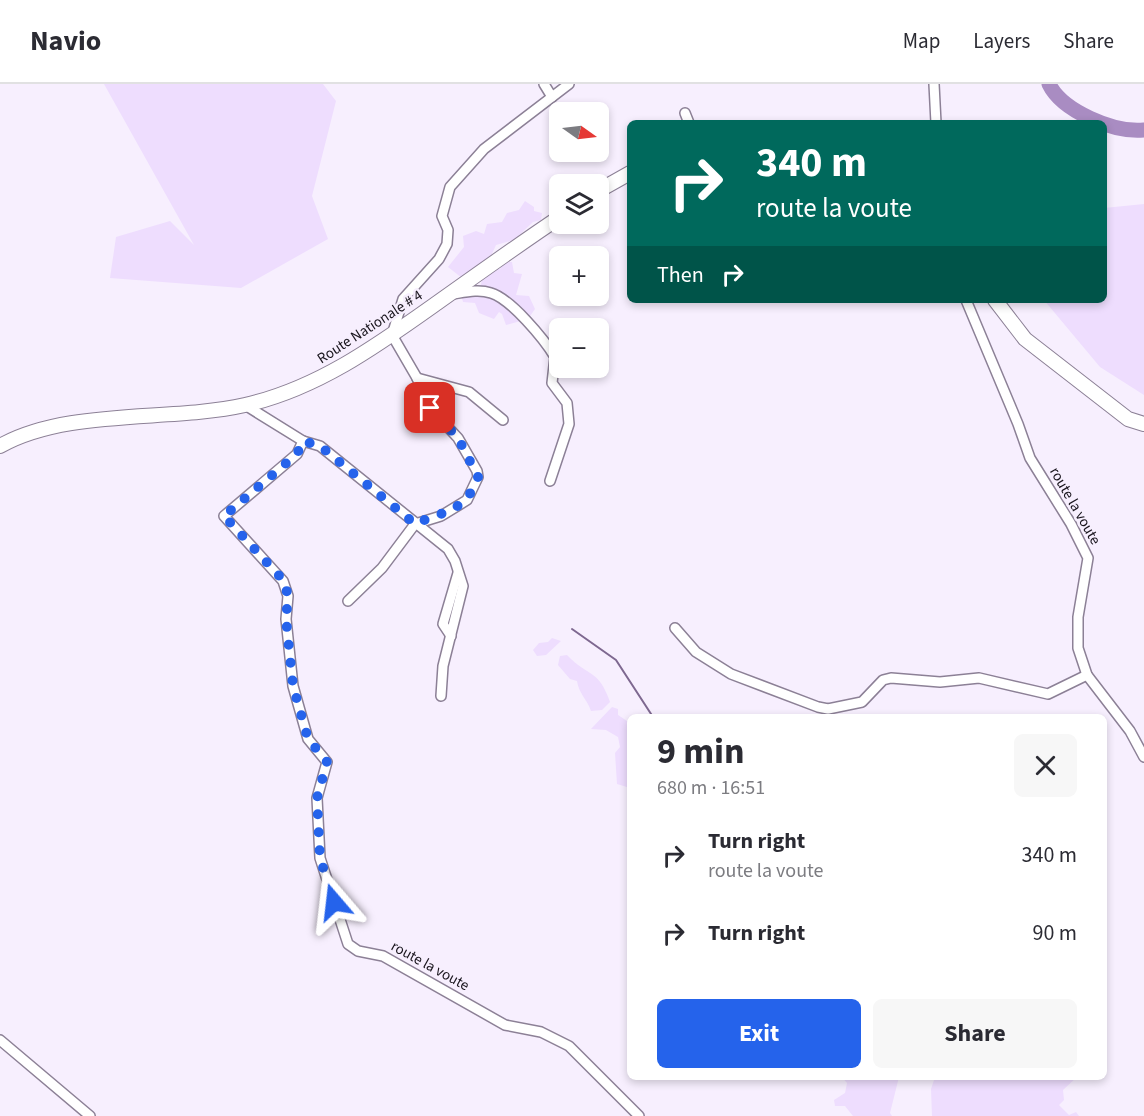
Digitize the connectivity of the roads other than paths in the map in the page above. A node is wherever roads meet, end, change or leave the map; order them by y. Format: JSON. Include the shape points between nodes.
{"nodes":[{"id":1,"x":544,"y":84,"type":"edge"},
{"id":2,"x":569,"y":84,"type":"edge"},
{"id":3,"x":934,"y":84,"type":"edge"},
{"id":4,"x":552,"y":97,"type":"junction"},
{"id":5,"x":685,"y":113,"type":"dead end"},
{"id":6,"x":688,"y":120,"type":"edge"},
{"id":7,"x":936,"y":120,"type":"edge"},
{"id":8,"x":627,"y":175,"type":"edge"},
{"id":9,"x":609,"y":185,"type":"edge"},
{"id":10,"x":549,"y":225,"type":"edge"},
{"id":11,"x":450,"y":294,"type":"junction"},
{"id":12,"x":967,"y":303,"type":"edge"},
{"id":13,"x":997,"y":303,"type":"edge"},
{"id":14,"x":392,"y":335,"type":"junction"},
{"id":15,"x":417,"y":378,"type":"junction"},
{"id":16,"x":245,"y":405,"type":"junction"},
{"id":17,"x":503,"y":420,"type":"dead end"},
{"id":18,"x":1144,"y":424,"type":"edge"},
{"id":19,"x":303,"y":441,"type":"junction"},
{"id":20,"x":0,"y":446,"type":"edge"},
{"id":21,"x":550,"y":481,"type":"dead end"},
{"id":22,"x":415,"y":524,"type":"junction"},
{"id":23,"x":348,"y":601,"type":"dead end"},
{"id":24,"x":675,"y":628,"type":"dead end"},
{"id":25,"x":1087,"y":675,"type":"junction"},
{"id":26,"x":441,"y":696,"type":"dead end"},
{"id":27,"x":1144,"y":757,"type":"edge"},
{"id":28,"x":0,"y":1040,"type":"edge"},
{"id":29,"x":90,"y":1116,"type":"edge"},
{"id":30,"x":639,"y":1116,"type":"edge"}],
"edges":[{"from":1,"to":4,"type":"street"},
{"from":2,"to":4,"type":"street"},
{"from":3,"to":7,"type":"street"},
{"from":4,"to":14,"type":"street","via":[[484,149],[450,187],[442,216],[448,230],[447,244],[439,259],[403,299]]},
{"from":5,"to":6,"type":"street"},
{"from":8,"to":9,"type":"main road"},
{"from":10,"to":11,"type":"main road","name":"Route Nationale # 4"},
{"from":11,"to":14,"type":"main road","name":"Route Nationale # 4"},
{"from":11,"to":21,"type":"street","via":[[492,293],[536,332],[555,357],[552,383],[567,403],[569,424]]},
{"from":12,"to":25,"type":"street","name":"route la voute","via":[[1030,458],[1088,558],[1078,617],[1078,648]]},
{"from":13,"to":18,"type":"main road","via":[[1025,339],[1128,419]]},
{"from":14,"to":15,"type":"street"},
{"from":14,"to":16,"type":"main road","name":"Route Nationale # 4","via":[[333,372]]},
{"from":15,"to":17,"type":"street","via":[[469,392]]},
{"from":15,"to":22,"type":"street","via":[[430,408],[458,438],[478,477],[467,500],[441,516]]},
{"from":16,"to":19,"type":"street"},
{"from":16,"to":20,"type":"main road","name":"Route Nationale # 4","via":[[86,422],[32,432]]},
{"from":19,"to":22,"type":"street","via":[[320,446]]},
{"from":19,"to":30,"type":"street","name":"route la voute","via":[[297,454],[224,516],[287,588],[293,686],[308,739],[327,762],[317,798],[320,858],[348,944],[358,951],[392,960],[505,1024],[541,1032],[569,1046]]},
{"from":22,"to":23,"type":"street","via":[[382,568]]},
{"from":22,"to":26,"type":"street","via":[[447,549],[463,586],[443,666]]},
{"from":24,"to":25,"type":"street","via":[[696,652],[731,674],[828,709],[862,702],[883,680],[891,678],[940,682],[979,678],[1048,694]]},
{"from":25,"to":27,"type":"street","name":"route la voute","via":[[1130,731]]},
{"from":28,"to":29,"type":"street"}]}
